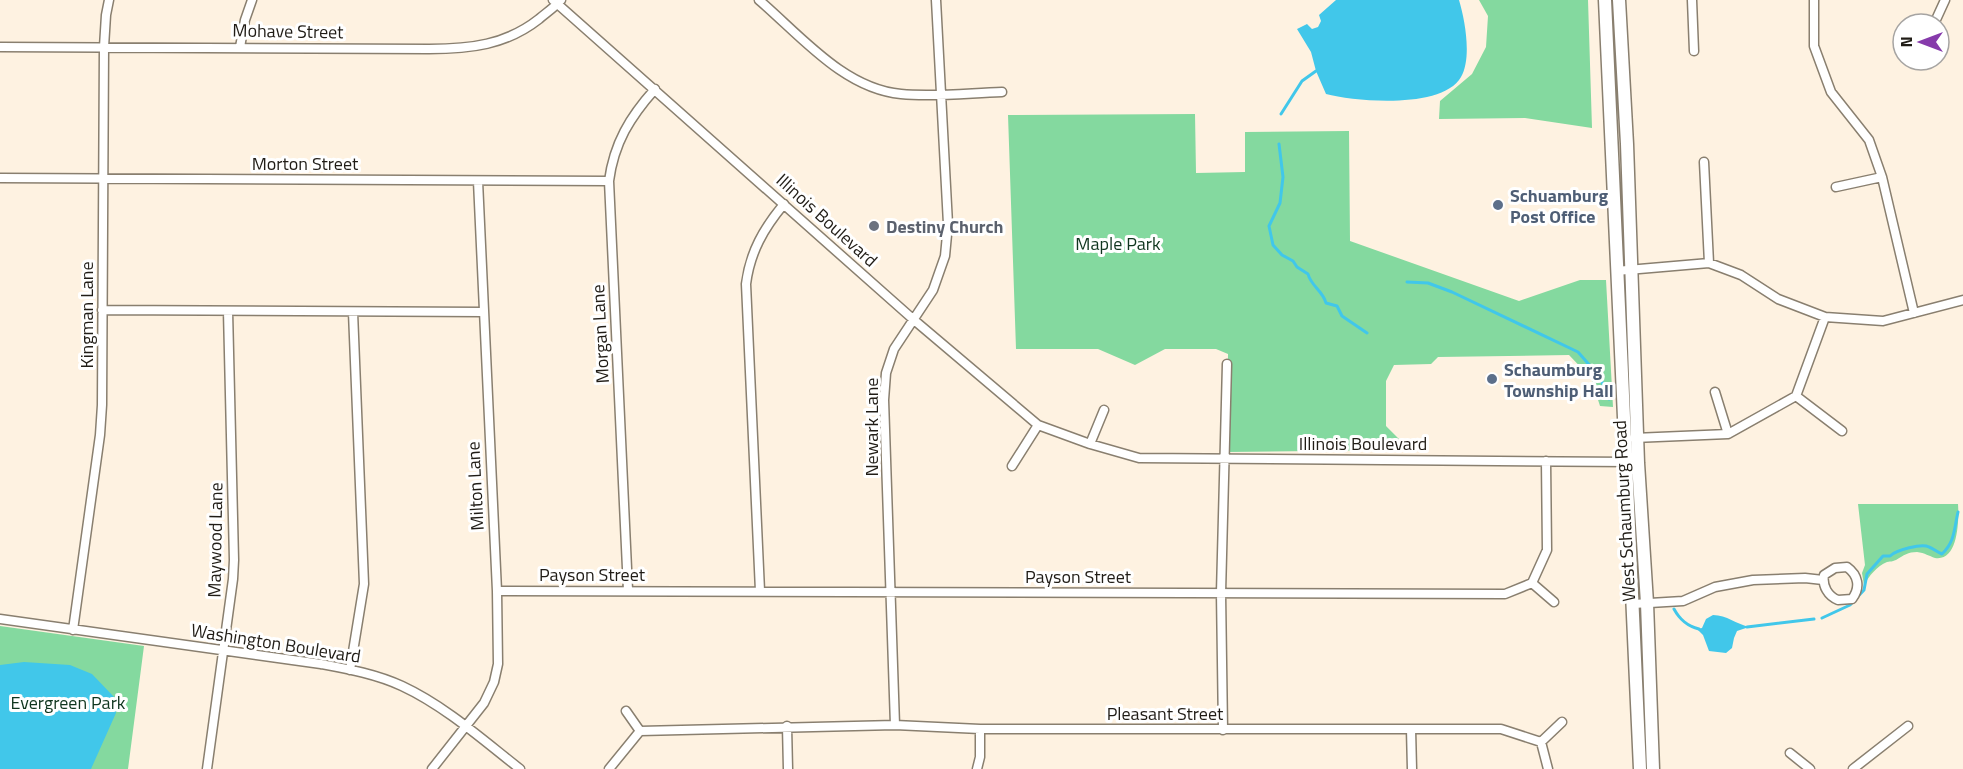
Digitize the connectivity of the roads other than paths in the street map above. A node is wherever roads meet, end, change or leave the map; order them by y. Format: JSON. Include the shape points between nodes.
{"nodes":[{"id":1,"x":110,"y":0,"type":"edge"},
{"id":2,"x":252,"y":0,"type":"edge"},
{"id":3,"x":759,"y":0,"type":"edge"},
{"id":4,"x":775,"y":0,"type":"edge"},
{"id":5,"x":936,"y":0,"type":"edge"},
{"id":6,"x":1605,"y":0,"type":"edge"},
{"id":7,"x":1619,"y":0,"type":"edge"},
{"id":8,"x":1692,"y":0,"type":"edge"},
{"id":9,"x":1814,"y":0,"type":"edge"},
{"id":10,"x":557,"y":1,"type":"edge"},
{"id":11,"x":768,"y":8,"type":"junction"},
{"id":12,"x":0,"y":47,"type":"edge"},
{"id":13,"x":104,"y":47,"type":"junction"},
{"id":14,"x":240,"y":47,"type":"junction"},
{"id":15,"x":1694,"y":51,"type":"dead end"},
{"id":16,"x":655,"y":89,"type":"junction"},
{"id":17,"x":1002,"y":92,"type":"dead end"},
{"id":18,"x":940,"y":94,"type":"junction"},
{"id":19,"x":1704,"y":162,"type":"dead end"},
{"id":20,"x":1882,"y":177,"type":"junction"},
{"id":21,"x":0,"y":178,"type":"edge"},
{"id":22,"x":103,"y":179,"type":"junction"},
{"id":23,"x":478,"y":181,"type":"junction"},
{"id":24,"x":609,"y":181,"type":"junction"},
{"id":25,"x":1836,"y":187,"type":"dead end"},
{"id":26,"x":784,"y":204,"type":"junction"},
{"id":27,"x":1708,"y":263,"type":"junction"},
{"id":28,"x":1630,"y":270,"type":"junction"},
{"id":29,"x":1616,"y":271,"type":"junction"},
{"id":30,"x":1963,"y":300,"type":"edge"},
{"id":31,"x":102,"y":310,"type":"junction"},
{"id":32,"x":228,"y":311,"type":"junction"},
{"id":33,"x":353,"y":312,"type":"junction"},
{"id":34,"x":483,"y":312,"type":"junction"},
{"id":35,"x":1914,"y":313,"type":"junction"},
{"id":36,"x":1825,"y":317,"type":"junction"},
{"id":37,"x":914,"y":320,"type":"junction"},
{"id":38,"x":1227,"y":364,"type":"dead end"},
{"id":39,"x":1714,"y":392,"type":"dead end"},
{"id":40,"x":1796,"y":396,"type":"junction"},
{"id":41,"x":1104,"y":410,"type":"dead end"},
{"id":42,"x":1038,"y":425,"type":"junction"},
{"id":43,"x":1842,"y":431,"type":"dead end"},
{"id":44,"x":1728,"y":434,"type":"junction"},
{"id":45,"x":1631,"y":438,"type":"junction"},
{"id":46,"x":1090,"y":444,"type":"junction"},
{"id":47,"x":1224,"y":459,"type":"junction"},
{"id":48,"x":1546,"y":461,"type":"junction"},
{"id":49,"x":1632,"y":462,"type":"junction"},
{"id":50,"x":1012,"y":466,"type":"dead end"},
{"id":51,"x":1823,"y":580,"type":"junction"},
{"id":52,"x":1532,"y":583,"type":"junction"},
{"id":53,"x":628,"y":590,"type":"junction"},
{"id":54,"x":496,"y":591,"type":"junction"},
{"id":55,"x":760,"y":591,"type":"junction"},
{"id":56,"x":891,"y":591,"type":"junction"},
{"id":57,"x":1221,"y":593,"type":"junction"},
{"id":58,"x":1554,"y":602,"type":"dead end"},
{"id":59,"x":1647,"y":603,"type":"junction"},
{"id":60,"x":1633,"y":604,"type":"junction"},
{"id":61,"x":0,"y":619,"type":"edge"},
{"id":62,"x":74,"y":630,"type":"junction"},
{"id":63,"x":224,"y":651,"type":"junction"},
{"id":64,"x":350,"y":669,"type":"junction"},
{"id":65,"x":626,"y":711,"type":"dead end"},
{"id":66,"x":1562,"y":722,"type":"dead end"},
{"id":67,"x":896,"y":725,"type":"junction"},
{"id":68,"x":465,"y":726,"type":"junction"},
{"id":69,"x":787,"y":726,"type":"junction"},
{"id":70,"x":1908,"y":726,"type":"dead end"},
{"id":71,"x":980,"y":729,"type":"junction"},
{"id":72,"x":1411,"y":729,"type":"junction"},
{"id":73,"x":1223,"y":730,"type":"junction"},
{"id":74,"x":640,"y":731,"type":"junction"},
{"id":75,"x":1541,"y":742,"type":"junction"},
{"id":76,"x":1790,"y":753,"type":"dead end"},
{"id":77,"x":207,"y":769,"type":"edge"},
{"id":78,"x":432,"y":769,"type":"edge"},
{"id":79,"x":520,"y":769,"type":"edge"},
{"id":80,"x":609,"y":769,"type":"edge"},
{"id":81,"x":788,"y":769,"type":"edge"},
{"id":82,"x":977,"y":769,"type":"edge"},
{"id":83,"x":1412,"y":769,"type":"edge"},
{"id":84,"x":1548,"y":769,"type":"edge"},
{"id":85,"x":1640,"y":769,"type":"edge"},
{"id":86,"x":1653,"y":769,"type":"edge"},
{"id":87,"x":1810,"y":769,"type":"edge"},
{"id":88,"x":1853,"y":769,"type":"edge"}],
"edges":[{"from":1,"to":13,"type":"street","name":"Kingman Lane"},
{"from":2,"to":14,"type":"street"},
{"from":3,"to":11,"type":"street"},
{"from":4,"to":11,"type":"street"},
{"from":5,"to":18,"type":"street","name":"Newark Lane"},
{"from":6,"to":29,"type":"main road","name":"West Schaumburg Road"},
{"from":7,"to":28,"type":"main road","name":"West Schaumburg Road"},
{"from":8,"to":15,"type":"street"},
{"from":9,"to":20,"type":"street","via":[[1814,46],[1831,92],[1869,140]]},
{"from":10,"to":14,"type":"street","name":"Mohave Street","via":[[521,31],[470,48]]},
{"from":10,"to":16,"type":"street","name":"Illinois Boulevard"},
{"from":11,"to":18,"type":"street","via":[[850,78],[900,94]]},
{"from":12,"to":13,"type":"street","name":"Mohave Street"},
{"from":13,"to":14,"type":"street","name":"Mohave Street"},
{"from":13,"to":22,"type":"street","name":"Kingman Lane"},
{"from":16,"to":24,"type":"street","name":"Morgan Lane","via":[[622,133]]},
{"from":16,"to":26,"type":"street","name":"Illinois Boulevard"},
{"from":17,"to":18,"type":"street"},
{"from":18,"to":37,"type":"street","name":"Newark Lane","via":[[948,224],[945,256],[933,290]]},
{"from":19,"to":27,"type":"street"},
{"from":20,"to":25,"type":"street"},
{"from":20,"to":35,"type":"street"},
{"from":21,"to":22,"type":"street","name":"Morton Street"},
{"from":22,"to":23,"type":"street","name":"Morton Street"},
{"from":22,"to":31,"type":"street","name":"Kingman Lane"},
{"from":23,"to":24,"type":"street","name":"Morton Street"},
{"from":23,"to":34,"type":"street","name":"Milton Lane"},
{"from":24,"to":53,"type":"street","name":"Morgan Lane"},
{"from":26,"to":37,"type":"street","name":"Illinois Boulevard"},
{"from":26,"to":55,"type":"street","via":[[757,243],[746,284]]},
{"from":27,"to":28,"type":"street"},
{"from":27,"to":36,"type":"street","via":[[1741,275],[1778,299]]},
{"from":28,"to":29,"type":"street"},
{"from":28,"to":45,"type":"main road","name":"West Schaumburg Road"},
{"from":29,"to":45,"type":"main road","name":"West Schaumburg Road"},
{"from":30,"to":35,"type":"street"},
{"from":31,"to":32,"type":"street"},
{"from":31,"to":62,"type":"street","name":"Kingman Lane","via":[[100,435]]},
{"from":32,"to":33,"type":"street"},
{"from":32,"to":63,"type":"street","name":"Maywood Lane","via":[[235,538]]},
{"from":33,"to":34,"type":"street"},
{"from":33,"to":64,"type":"street","via":[[364,584]]},
{"from":34,"to":54,"type":"street","name":"Milton Lane"},
{"from":35,"to":36,"type":"street","via":[[1883,321]]},
{"from":36,"to":40,"type":"street"},
{"from":37,"to":42,"type":"street","name":"Illinois Boulevard"},
{"from":37,"to":56,"type":"street","name":"Newark Lane","via":[[894,349],[885,382]]},
{"from":38,"to":47,"type":"street"},
{"from":39,"to":44,"type":"street"},
{"from":40,"to":43,"type":"street"},
{"from":40,"to":44,"type":"street"},
{"from":41,"to":46,"type":"street"},
{"from":42,"to":46,"type":"street","name":"Illinois Boulevard"},
{"from":42,"to":50,"type":"street"},
{"from":44,"to":45,"type":"street"},
{"from":45,"to":49,"type":"main road","name":"West Schaumburg Road"},
{"from":46,"to":47,"type":"street","name":"Illinois Boulevard","via":[[1138,458]]},
{"from":47,"to":48,"type":"street","name":"Illinois Boulevard"},
{"from":47,"to":57,"type":"street"},
{"from":48,"to":49,"type":"street","name":"Illinois Boulevard"},
{"from":48,"to":52,"type":"street","via":[[1547,550]]},
{"from":49,"to":59,"type":"main road","name":"West Schaumburg Road"},
{"from":49,"to":60,"type":"main road","name":"West Schaumburg Road"},
{"from":51,"to":51,"type":"street","via":[[1829,594],[1838,600],[1852,599],[1857,590],[1857,578],[1846,567],[1828,571]]},
{"from":51,"to":59,"type":"street","via":[[1753,580],[1715,587],[1683,601]]},
{"from":52,"to":57,"type":"street","name":"Payson Street","via":[[1497,594]]},
{"from":52,"to":58,"type":"street"},
{"from":53,"to":54,"type":"street","name":"Payson Street"},
{"from":53,"to":55,"type":"street","name":"Payson Street"},
{"from":54,"to":68,"type":"street","name":"Milton Lane","via":[[497,671],[484,703]]},
{"from":55,"to":56,"type":"street","name":"Payson Street"},
{"from":56,"to":57,"type":"street","name":"Payson Street"},
{"from":56,"to":67,"type":"street","name":"Newark Lane"},
{"from":57,"to":73,"type":"street"},
{"from":59,"to":60,"type":"street"},
{"from":59,"to":86,"type":"main road","name":"West Schaumburg Road"},
{"from":60,"to":85,"type":"main road","name":"West Schaumburg Road"},
{"from":61,"to":62,"type":"street","name":"Washington Boulevard"},
{"from":62,"to":63,"type":"street","name":"Washington Boulevard"},
{"from":63,"to":64,"type":"street","name":"Washington Boulevard"},
{"from":63,"to":77,"type":"street","name":"Maywood Lane"},
{"from":64,"to":68,"type":"street","name":"Washington Boulevard","via":[[401,686]]},
{"from":65,"to":74,"type":"street"},
{"from":66,"to":75,"type":"street"},
{"from":67,"to":69,"type":"street","name":"Pleasant Street"},
{"from":67,"to":71,"type":"street","name":"Pleasant Street"},
{"from":68,"to":78,"type":"street","name":"Milton Lane"},
{"from":68,"to":79,"type":"street","name":"Washington Boulevard"},
{"from":69,"to":74,"type":"street","name":"Pleasant Street"},
{"from":69,"to":81,"type":"street"},
{"from":70,"to":88,"type":"street"},
{"from":71,"to":73,"type":"street","name":"Pleasant Street"},
{"from":71,"to":82,"type":"street"},
{"from":72,"to":73,"type":"street","name":"Pleasant Street"},
{"from":72,"to":75,"type":"street","name":"Pleasant Street","via":[[1501,729]]},
{"from":72,"to":83,"type":"street"},
{"from":74,"to":80,"type":"street"},
{"from":75,"to":84,"type":"street"},
{"from":76,"to":87,"type":"street"}]}
